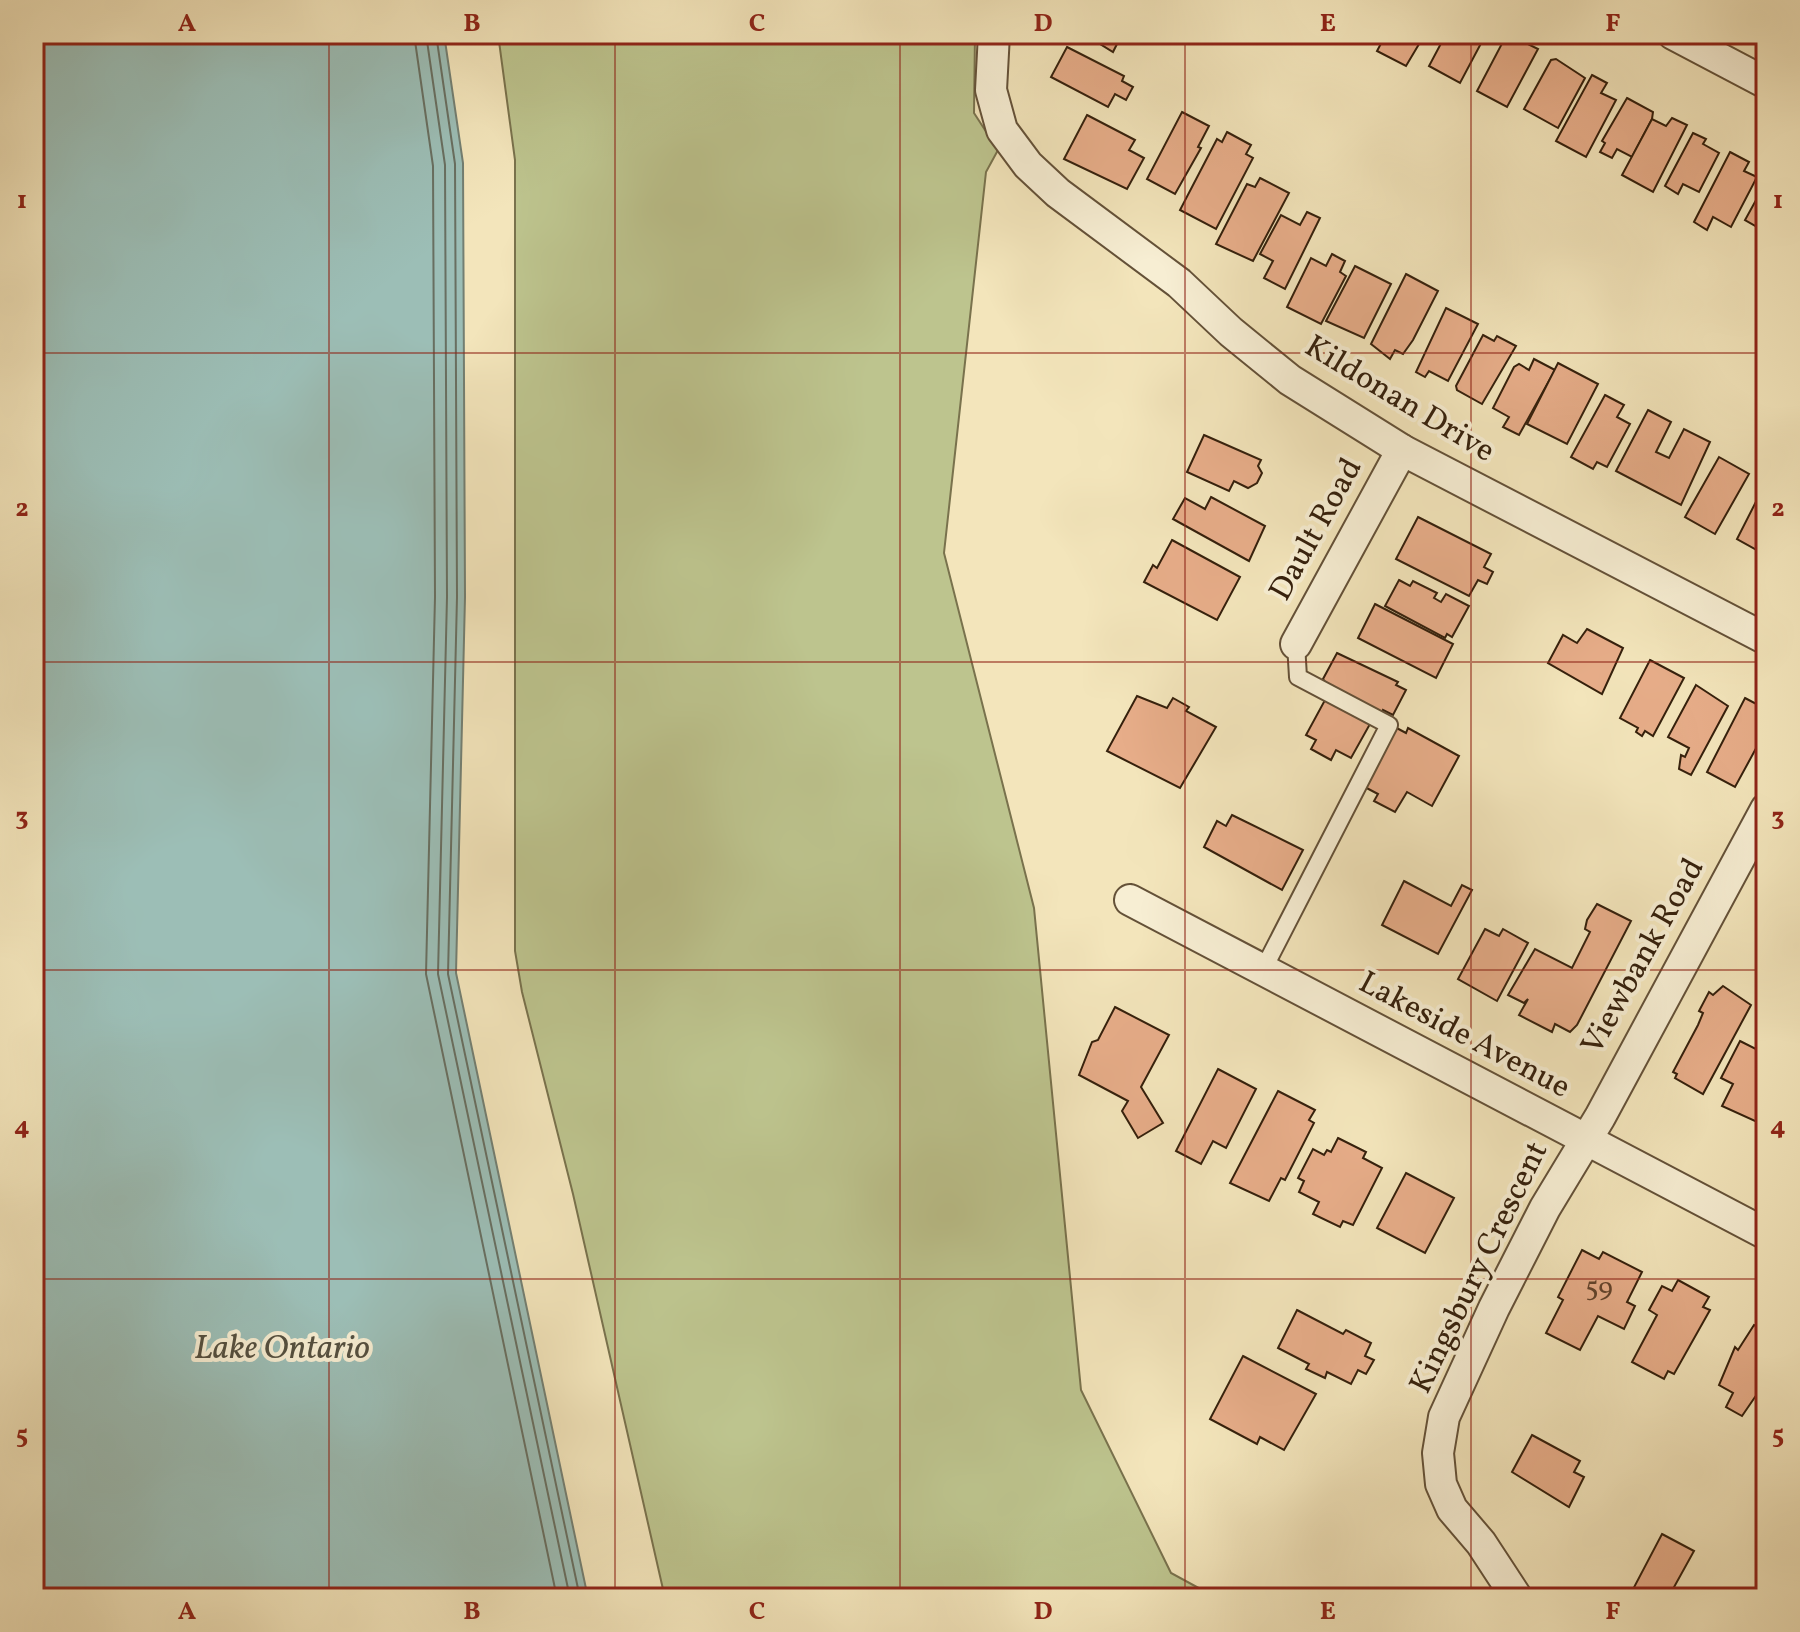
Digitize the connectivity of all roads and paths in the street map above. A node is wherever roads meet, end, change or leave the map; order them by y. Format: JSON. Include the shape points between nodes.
{"nodes":[{"id":1,"x":994,"y":34,"type":"edge"},
{"id":2,"x":1673,"y":34,"type":"edge"},
{"id":3,"x":1766,"y":83,"type":"edge"},
{"id":4,"x":1402,"y":450,"type":"junction"},
{"id":5,"x":1766,"y":639,"type":"edge"},
{"id":6,"x":1296,"y":644,"type":"joint"},
{"id":7,"x":1766,"y":809,"type":"edge"},
{"id":8,"x":1130,"y":900,"type":"dead end"},
{"id":9,"x":1262,"y":972,"type":"junction"},
{"id":10,"x":1585,"y":1140,"type":"junction"},
{"id":11,"x":1766,"y":1234,"type":"edge"},
{"id":12,"x":1517,"y":1598,"type":"edge"}],
"edges":[{"from":1,"to":4,"type":"street","name":"Kildonan Drive","via":[[991,90],[1002,130],[1028,165],[1179,283],[1290,380]]},
{"from":2,"to":3,"type":"street"},
{"from":4,"to":5,"type":"street","name":"Kildonan Drive"},
{"from":4,"to":6,"type":"street","name":"Dault Road"},
{"from":6,"to":9,"type":"lane","via":[[1298,677],[1389,725]]},
{"from":7,"to":10,"type":"street","name":"Viewbank Road"},
{"from":8,"to":9,"type":"street","name":"Lakeside Avenue"},
{"from":9,"to":10,"type":"street","name":"Lakeside Avenue"},
{"from":10,"to":11,"type":"street","name":"Lakeside Avenue"},
{"from":10,"to":12,"type":"street","name":"Kingsbury Crescent","via":[[1464,1368],[1444,1417],[1438,1453],[1441,1484],[1452,1509]]}]}
